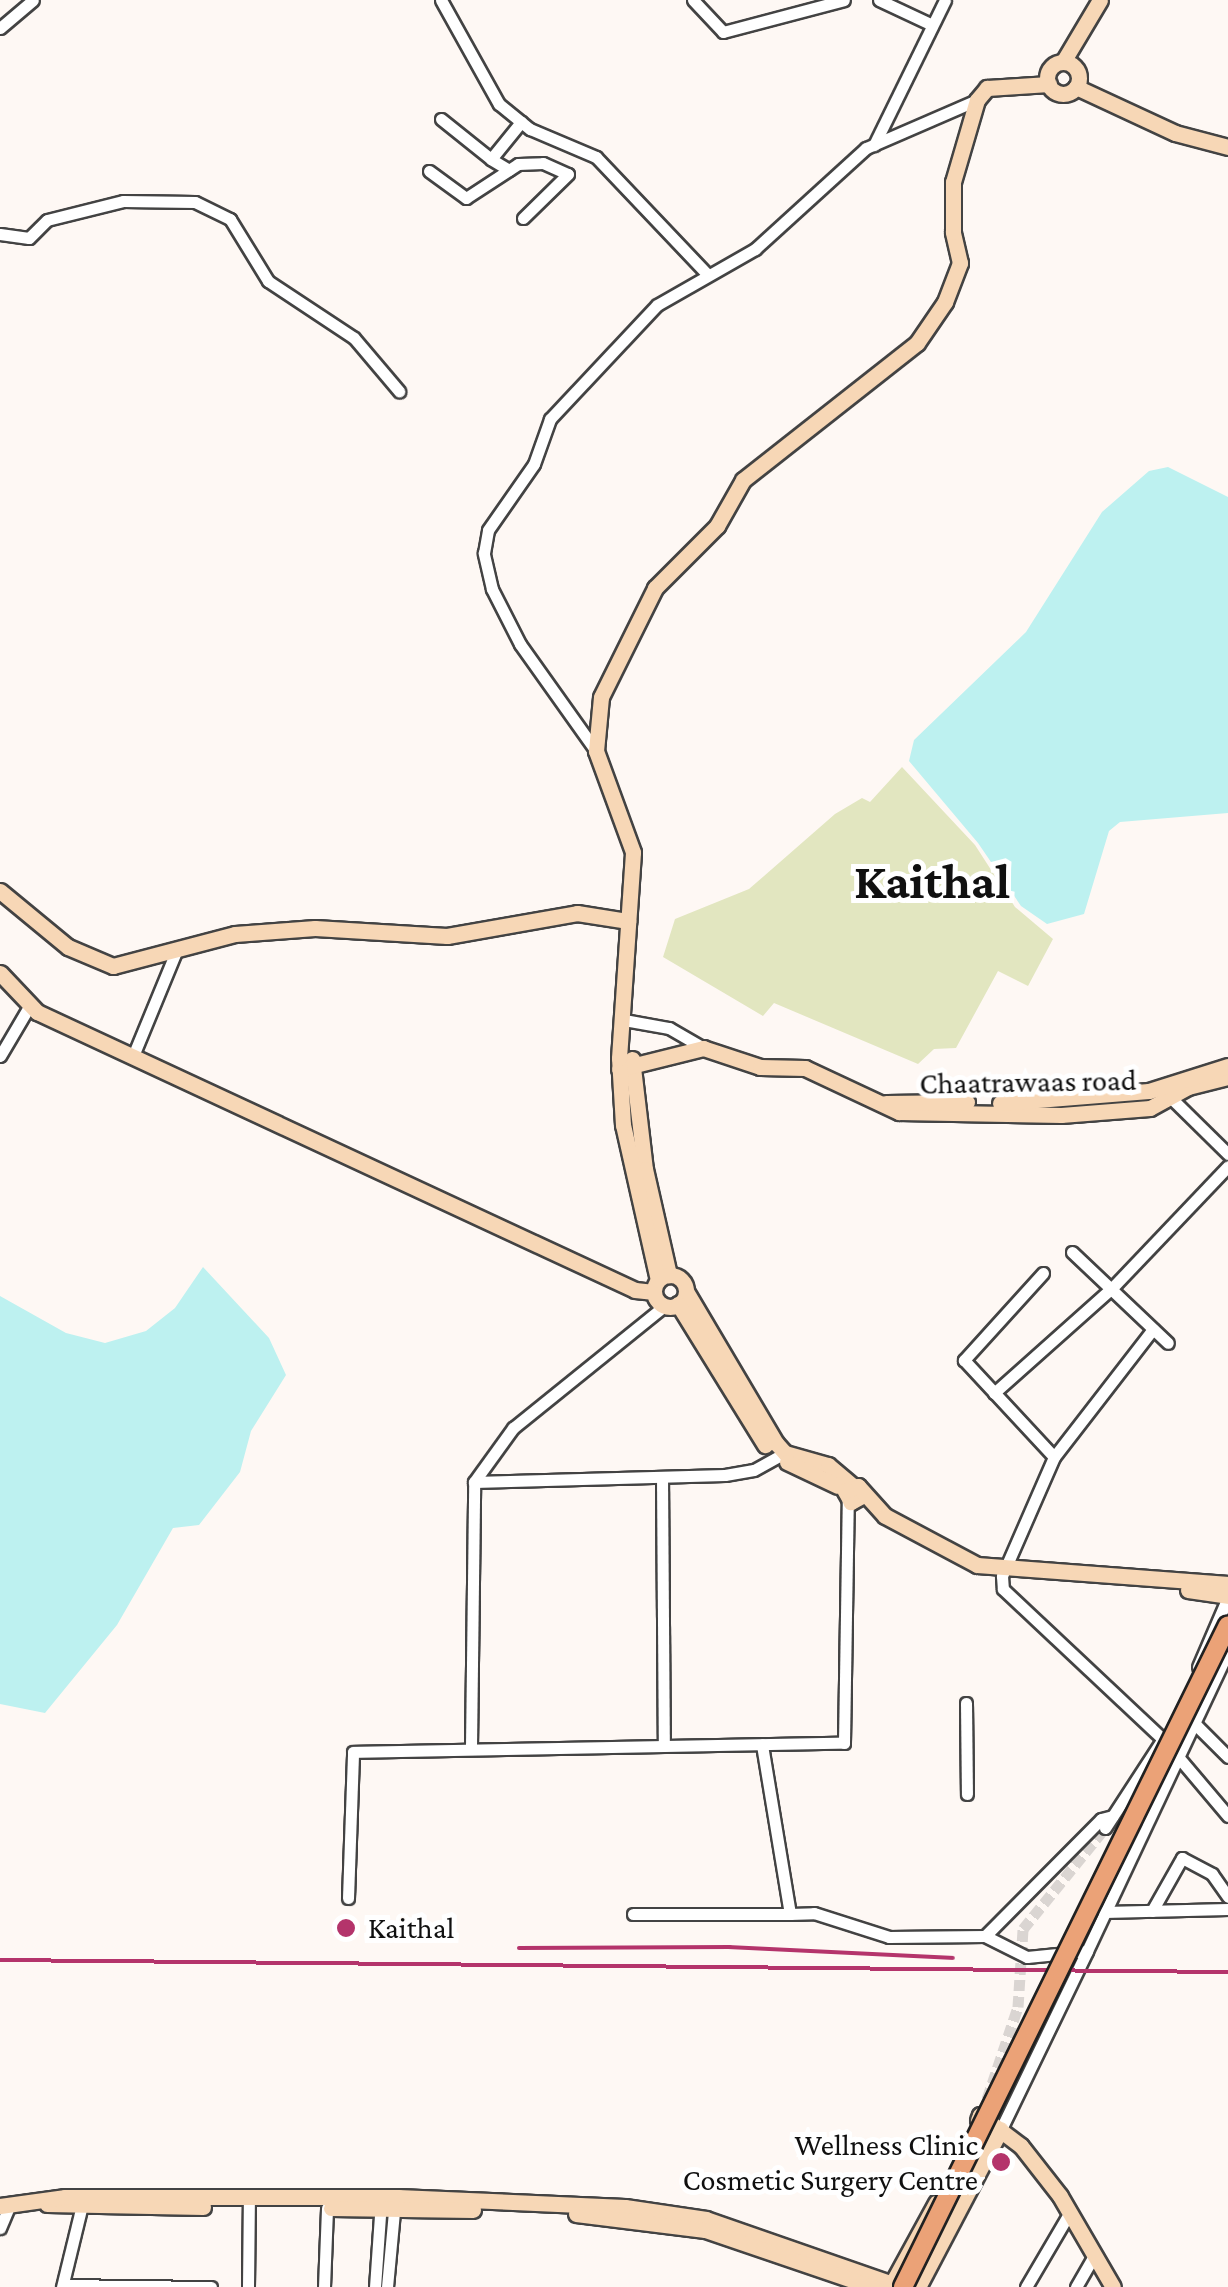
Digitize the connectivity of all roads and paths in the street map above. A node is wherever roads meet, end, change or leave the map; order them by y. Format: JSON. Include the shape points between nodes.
{"nodes":[{"id":1,"x":34,"y":0,"type":"edge"},
{"id":2,"x":441,"y":0,"type":"edge"},
{"id":3,"x":693,"y":0,"type":"edge"},
{"id":4,"x":844,"y":0,"type":"edge"},
{"id":5,"x":879,"y":0,"type":"edge"},
{"id":6,"x":946,"y":0,"type":"edge"},
{"id":7,"x":1100,"y":0,"type":"edge"},
{"id":8,"x":930,"y":24,"type":"junction"},
{"id":9,"x":0,"y":28,"type":"edge"},
{"id":10,"x":1062,"y":62,"type":"junction"},
{"id":11,"x":1048,"y":84,"type":"junction"},
{"id":12,"x":1076,"y":87,"type":"junction"},
{"id":13,"x":977,"y":100,"type":"junction"},
{"id":14,"x":442,"y":119,"type":"dead end"},
{"id":15,"x":521,"y":122,"type":"junction"},
{"id":16,"x":874,"y":145,"type":"junction"},
{"id":17,"x":1228,"y":147,"type":"edge"},
{"id":18,"x":492,"y":159,"type":"junction"},
{"id":19,"x":509,"y":170,"type":"junction"},
{"id":20,"x":429,"y":171,"type":"dead end"},
{"id":21,"x":523,"y":218,"type":"dead end"},
{"id":22,"x":0,"y":234,"type":"edge"},
{"id":23,"x":707,"y":274,"type":"junction"},
{"id":24,"x":399,"y":391,"type":"dead end"},
{"id":25,"x":596,"y":751,"type":"junction"},
{"id":26,"x":0,"y":891,"type":"edge"},
{"id":27,"x":628,"y":921,"type":"junction"},
{"id":28,"x":176,"y":949,"type":"junction"},
{"id":29,"x":0,"y":973,"type":"edge"},
{"id":30,"x":30,"y":1005,"type":"junction"},
{"id":31,"x":624,"y":1020,"type":"junction"},
{"id":32,"x":703,"y":1048,"type":"junction"},
{"id":33,"x":0,"y":1056,"type":"edge"},
{"id":34,"x":133,"y":1056,"type":"junction"},
{"id":35,"x":1228,"y":1066,"type":"edge"},
{"id":36,"x":626,"y":1068,"type":"junction"},
{"id":37,"x":1228,"y":1077,"type":"edge"},
{"id":38,"x":1164,"y":1092,"type":"junction"},
{"id":39,"x":1228,"y":1154,"type":"edge"},
{"id":40,"x":1228,"y":1166,"type":"edge"},
{"id":41,"x":1072,"y":1252,"type":"dead end"},
{"id":42,"x":1043,"y":1273,"type":"dead end"},
{"id":43,"x":660,"y":1282,"type":"junction"},
{"id":44,"x":1112,"y":1288,"type":"junction"},
{"id":45,"x":676,"y":1301,"type":"junction"},
{"id":46,"x":1153,"y":1329,"type":"junction"},
{"id":47,"x":1168,"y":1344,"type":"dead end"},
{"id":48,"x":994,"y":1393,"type":"junction"},
{"id":49,"x":782,"y":1456,"type":"junction"},
{"id":50,"x":1054,"y":1457,"type":"junction"},
{"id":51,"x":662,"y":1477,"type":"junction"},
{"id":52,"x":474,"y":1482,"type":"junction"},
{"id":53,"x":852,"y":1495,"type":"junction"},
{"id":54,"x":1004,"y":1571,"type":"junction"},
{"id":55,"x":1228,"y":1584,"type":"edge"},
{"id":56,"x":1228,"y":1596,"type":"edge"},
{"id":57,"x":1228,"y":1625,"type":"edge"},
{"id":58,"x":1228,"y":1652,"type":"edge"},
{"id":59,"x":1222,"y":1682,"type":"edge"},
{"id":60,"x":966,"y":1703,"type":"dead end"},
{"id":61,"x":1194,"y":1723,"type":"junction"},
{"id":62,"x":1164,"y":1740,"type":"junction"},
{"id":63,"x":664,"y":1744,"type":"junction"},
{"id":64,"x":762,"y":1744,"type":"junction"},
{"id":65,"x":471,"y":1746,"type":"junction"},
{"id":66,"x":1228,"y":1757,"type":"edge"},
{"id":67,"x":1178,"y":1758,"type":"junction"},
{"id":68,"x":968,"y":1794,"type":"dead end"},
{"id":69,"x":1113,"y":1816,"type":"junction"},
{"id":70,"x":1228,"y":1816,"type":"edge"},
{"id":71,"x":1105,"y":1828,"type":"tunnel mouth"},
{"id":72,"x":1228,"y":1896,"type":"edge"},
{"id":73,"x":348,"y":1898,"type":"dead end"},
{"id":74,"x":1228,"y":1910,"type":"edge"},
{"id":75,"x":1152,"y":1911,"type":"junction"},
{"id":76,"x":1104,"y":1912,"type":"junction"},
{"id":77,"x":632,"y":1914,"type":"dead end"},
{"id":78,"x":790,"y":1914,"type":"junction"},
{"id":79,"x":985,"y":1936,"type":"junction"},
{"id":80,"x":1087,"y":1952,"type":"junction"},
{"id":81,"x":1001,"y":2128,"type":"junction"},
{"id":82,"x":249,"y":2202,"type":"junction"},
{"id":83,"x":83,"y":2203,"type":"junction"},
{"id":84,"x":388,"y":2203,"type":"junction"},
{"id":85,"x":5,"y":2206,"type":"edge"},
{"id":86,"x":327,"y":2208,"type":"junction"},
{"id":87,"x":1070,"y":2212,"type":"junction"},
{"id":88,"x":0,"y":2228,"type":"edge"},
{"id":89,"x":1094,"y":2256,"type":"junction"},
{"id":90,"x":851,"y":2278,"type":"edge"},
{"id":91,"x":63,"y":2286,"type":"edge"},
{"id":92,"x":896,"y":2286,"type":"edge"},
{"id":93,"x":212,"y":2287,"type":"edge"},
{"id":94,"x":248,"y":2287,"type":"edge"},
{"id":95,"x":324,"y":2287,"type":"edge"},
{"id":96,"x":375,"y":2287,"type":"edge"},
{"id":97,"x":387,"y":2287,"type":"edge"},
{"id":98,"x":872,"y":2287,"type":"edge"},
{"id":99,"x":918,"y":2287,"type":"edge"},
{"id":100,"x":1026,"y":2287,"type":"edge"},
{"id":101,"x":1076,"y":2287,"type":"edge"},
{"id":102,"x":1113,"y":2287,"type":"edge"}],
"edges":[{"from":1,"to":9,"type":"street"},
{"from":2,"to":15,"type":"street","via":[[500,104]]},
{"from":3,"to":4,"type":"street","via":[[723,32]]},
{"from":5,"to":8,"type":"street"},
{"from":6,"to":8,"type":"street"},
{"from":7,"to":10,"type":"street"},
{"from":8,"to":16,"type":"street"},
{"from":10,"to":11,"type":"street","via":[[1048,72]]},
{"from":10,"to":12,"type":"street","via":[[1078,72]]},
{"from":11,"to":12,"type":"street","via":[[1064,94]]},
{"from":11,"to":13,"type":"street","via":[[987,88]]},
{"from":12,"to":17,"type":"street","via":[[1175,133]]},
{"from":13,"to":16,"type":"street"},
{"from":13,"to":25,"type":"street","via":[[953,182],[960,263],[945,302],[917,343],[743,480],[717,526],[655,588],[601,696]]},
{"from":14,"to":18,"type":"street"},
{"from":15,"to":18,"type":"street"},
{"from":15,"to":23,"type":"street","via":[[596,157]]},
{"from":16,"to":23,"type":"street","via":[[754,249]]},
{"from":18,"to":19,"type":"street"},
{"from":19,"to":20,"type":"street","via":[[466,198]]},
{"from":19,"to":21,"type":"street","via":[[543,163],[568,174]]},
{"from":22,"to":24,"type":"street","via":[[29,238],[47,220],[123,202],[195,202],[230,220],[268,281],[354,338]]},
{"from":23,"to":25,"type":"street","via":[[657,305],[550,418],[534,464],[488,530],[484,553],[492,589],[520,644]]},
{"from":25,"to":27,"type":"street","via":[[634,852]]},
{"from":26,"to":28,"type":"street","via":[[91,960],[112,966]]},
{"from":27,"to":28,"type":"street","via":[[577,913],[447,936],[297,930],[236,934]]},
{"from":27,"to":31,"type":"street"},
{"from":28,"to":34,"type":"street"},
{"from":29,"to":30,"type":"street"},
{"from":30,"to":33,"type":"street"},
{"from":30,"to":34,"type":"street"},
{"from":31,"to":32,"type":"street","via":[[669,1028]]},
{"from":31,"to":36,"type":"street"},
{"from":32,"to":36,"type":"street"},
{"from":32,"to":38,"type":"street","via":[[760,1067],[805,1068],[886,1103],[1045,1104]]},
{"from":34,"to":43,"type":"street","via":[[635,1290]]},
{"from":35,"to":38,"type":"street"},
{"from":36,"to":43,"type":"street","via":[[623,1125]]},
{"from":37,"to":38,"type":"street","name":"Chaatrawaas road"},
{"from":38,"to":39,"type":"street"},
{"from":40,"to":44,"type":"street"},
{"from":41,"to":44,"type":"street"},
{"from":42,"to":48,"type":"street","via":[[964,1356]]},
{"from":43,"to":45,"type":"street"},
{"from":43,"to":45,"type":"street"},
{"from":44,"to":46,"type":"street"},
{"from":44,"to":48,"type":"street"},
{"from":45,"to":49,"type":"street"},
{"from":45,"to":52,"type":"street","via":[[513,1428]]},
{"from":46,"to":47,"type":"street"},
{"from":46,"to":50,"type":"street"},
{"from":48,"to":50,"type":"street"},
{"from":49,"to":51,"type":"street","via":[[754,1470]]},
{"from":49,"to":53,"type":"street","via":[[828,1465]]},
{"from":50,"to":54,"type":"street"},
{"from":51,"to":52,"type":"street"},
{"from":51,"to":63,"type":"street"},
{"from":52,"to":65,"type":"street"},
{"from":53,"to":54,"type":"street","via":[[957,1560]]},
{"from":53,"to":64,"type":"street","via":[[844,1743]]},
{"from":54,"to":55,"type":"street"},
{"from":54,"to":56,"type":"street"},
{"from":54,"to":62,"type":"street","via":[[1009,1599]]},
{"from":56,"to":62,"type":"street"},
{"from":57,"to":92,"type":"main road","bridge":true},
{"from":58,"to":59,"type":"street"},
{"from":59,"to":61,"type":"street"},
{"from":60,"to":68,"type":"street"},
{"from":61,"to":66,"type":"street"},
{"from":61,"to":67,"type":"street"},
{"from":62,"to":67,"type":"street"},
{"from":62,"to":69,"type":"street"},
{"from":63,"to":64,"type":"street"},
{"from":63,"to":65,"type":"street"},
{"from":64,"to":78,"type":"street"},
{"from":65,"to":73,"type":"street","via":[[354,1752]]},
{"from":67,"to":70,"type":"street"},
{"from":67,"to":76,"type":"street"},
{"from":69,"to":71,"type":"street"},
{"from":69,"to":79,"type":"street","via":[[1101,1819]]},
{"from":72,"to":75,"type":"street","via":[[1212,1874],[1182,1858]]},
{"from":74,"to":75,"type":"street"},
{"from":75,"to":76,"type":"street"},
{"from":76,"to":80,"type":"street"},
{"from":77,"to":78,"type":"street"},
{"from":78,"to":79,"type":"street","via":[[814,1913],[889,1937]]},
{"from":79,"to":80,"type":"street","via":[[1027,1958]]},
{"from":80,"to":81,"type":"street"},
{"from":81,"to":87,"type":"street"},
{"from":81,"to":92,"type":"street","via":[[983,2110]]},
{"from":81,"to":99,"type":"street"},
{"from":82,"to":83,"type":"street"},
{"from":82,"to":84,"type":"street"},
{"from":82,"to":86,"type":"street"},
{"from":82,"to":94,"type":"street"},
{"from":83,"to":85,"type":"street"},
{"from":83,"to":91,"type":"street"},
{"from":84,"to":86,"type":"street"},
{"from":84,"to":90,"type":"street","via":[[576,2204],[706,2218]]},
{"from":84,"to":96,"type":"street"},
{"from":84,"to":97,"type":"street"},
{"from":85,"to":88,"type":"street"},
{"from":86,"to":95,"type":"street"},
{"from":87,"to":89,"type":"street"},
{"from":87,"to":100,"type":"street"},
{"from":89,"to":101,"type":"street"},
{"from":89,"to":102,"type":"street"},
{"from":90,"to":92,"type":"street"},
{"from":90,"to":98,"type":"street"},
{"from":91,"to":93,"type":"street"}]}
